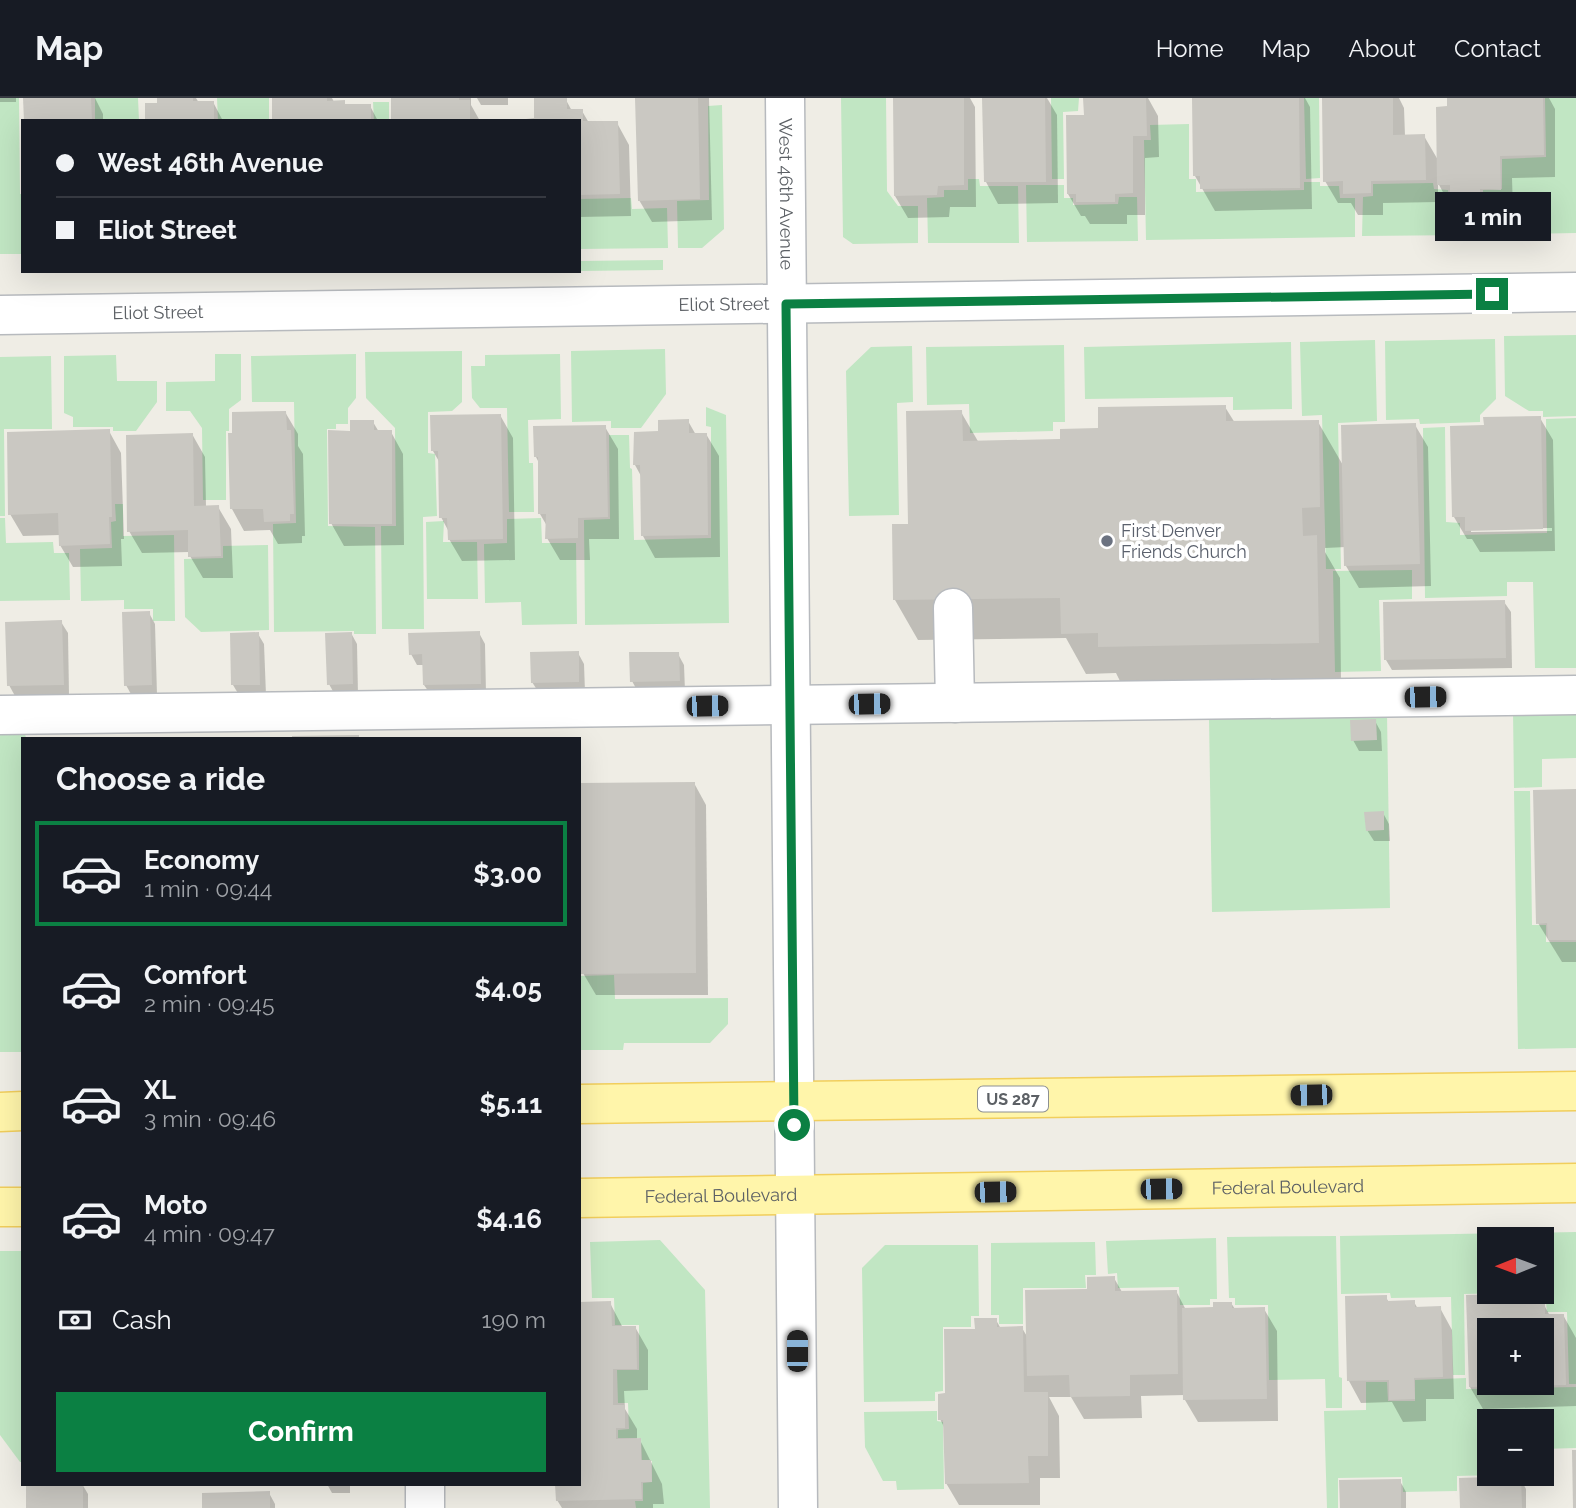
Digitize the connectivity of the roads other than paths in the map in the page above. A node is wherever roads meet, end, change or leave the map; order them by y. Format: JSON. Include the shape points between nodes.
{"nodes":[{"id":1,"x":785,"y":98,"type":"edge"},
{"id":2,"x":1576,"y":292,"type":"edge"},
{"id":3,"x":786,"y":304,"type":"junction"},
{"id":4,"x":0,"y":315,"type":"edge"},
{"id":5,"x":953,"y":608,"type":"dead end"},
{"id":6,"x":1576,"y":695,"type":"edge"},
{"id":7,"x":955,"y":703,"type":"junction"},
{"id":8,"x":791,"y":705,"type":"junction"},
{"id":9,"x":0,"y":715,"type":"edge"},
{"id":10,"x":1576,"y":1091,"type":"edge"},
{"id":11,"x":794,"y":1101,"type":"junction"},
{"id":12,"x":581,"y":1104,"type":"edge"},
{"id":13,"x":21,"y":1111,"type":"edge"},
{"id":14,"x":0,"y":1112,"type":"edge"},
{"id":15,"x":1576,"y":1183,"type":"edge"},
{"id":16,"x":795,"y":1195,"type":"junction"},
{"id":17,"x":581,"y":1198,"type":"edge"},
{"id":18,"x":0,"y":1207,"type":"edge"},
{"id":19,"x":21,"y":1207,"type":"edge"},
{"id":20,"x":425,"y":1486,"type":"edge"},
{"id":21,"x":425,"y":1508,"type":"edge"},
{"id":22,"x":798,"y":1508,"type":"edge"}],
"edges":[{"from":1,"to":3,"type":"street","name":"West 46th Avenue"},
{"from":2,"to":3,"type":"street","name":"Eliot Street"},
{"from":3,"to":4,"type":"street","name":"Eliot Street"},
{"from":3,"to":8,"type":"street","name":"West 46th Avenue"},
{"from":5,"to":7,"type":"street"},
{"from":6,"to":7,"type":"street"},
{"from":7,"to":8,"type":"street"},
{"from":8,"to":9,"type":"street"},
{"from":8,"to":11,"type":"street","name":"West 46th Avenue"},
{"from":10,"to":11,"type":"main road","number":"US 287"},
{"from":11,"to":12,"type":"main road","number":"US 287"},
{"from":11,"to":16,"type":"street","name":"West 46th Avenue"},
{"from":13,"to":14,"type":"main road"},
{"from":15,"to":16,"type":"main road","name":"Federal Boulevard"},
{"from":16,"to":17,"type":"main road","name":"Federal Boulevard"},
{"from":16,"to":22,"type":"street","name":"West 46th Avenue"},
{"from":18,"to":19,"type":"main road"},
{"from":20,"to":21,"type":"street"}]}
